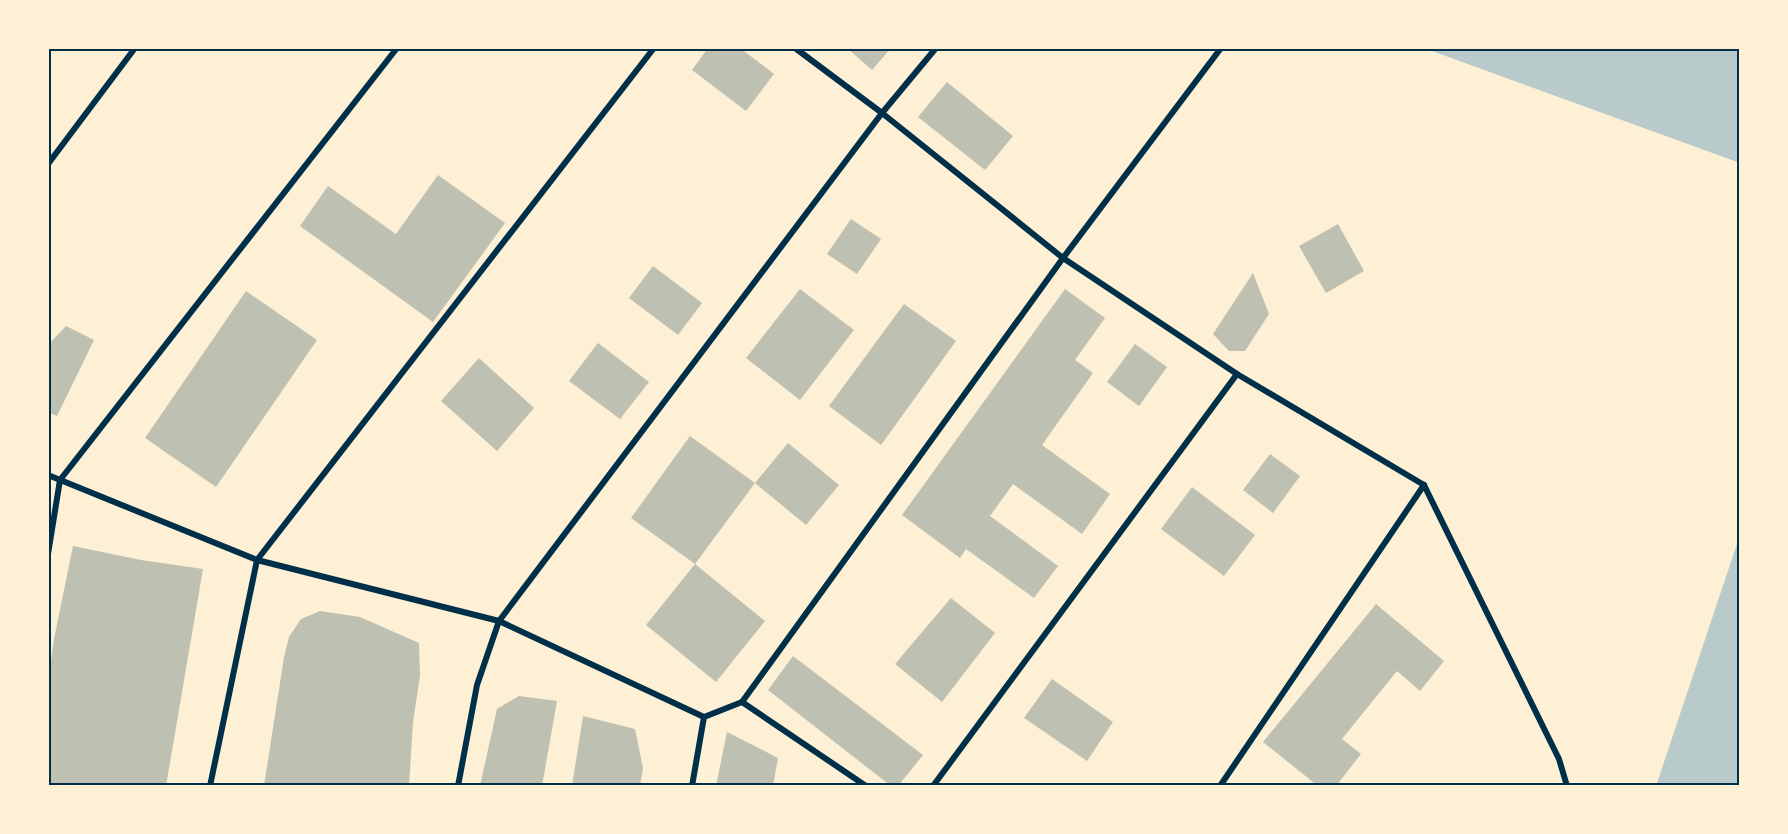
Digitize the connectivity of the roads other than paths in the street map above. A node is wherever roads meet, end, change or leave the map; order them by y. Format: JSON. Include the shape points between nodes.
{"nodes":[{"id":1,"x":135,"y":48,"type":"edge"},
{"id":2,"x":397,"y":48,"type":"edge"},
{"id":3,"x":654,"y":48,"type":"edge"},
{"id":4,"x":795,"y":48,"type":"edge"},
{"id":5,"x":936,"y":48,"type":"edge"},
{"id":6,"x":1221,"y":48,"type":"edge"},
{"id":7,"x":882,"y":113,"type":"junction"},
{"id":8,"x":48,"y":164,"type":"edge"},
{"id":9,"x":1063,"y":258,"type":"junction"},
{"id":10,"x":1237,"y":374,"type":"junction"},
{"id":11,"x":48,"y":474,"type":"edge"},
{"id":12,"x":60,"y":480,"type":"junction"},
{"id":13,"x":1424,"y":484,"type":"junction"},
{"id":14,"x":48,"y":554,"type":"edge"},
{"id":15,"x":257,"y":560,"type":"junction"},
{"id":16,"x":499,"y":621,"type":"junction"},
{"id":17,"x":742,"y":702,"type":"junction"},
{"id":18,"x":704,"y":717,"type":"junction"},
{"id":19,"x":210,"y":786,"type":"edge"},
{"id":20,"x":458,"y":786,"type":"edge"},
{"id":21,"x":692,"y":786,"type":"edge"},
{"id":22,"x":866,"y":786,"type":"edge"},
{"id":23,"x":933,"y":786,"type":"edge"},
{"id":24,"x":1220,"y":786,"type":"edge"},
{"id":25,"x":1567,"y":786,"type":"edge"}],
"edges":[{"from":1,"to":8,"type":"street"},
{"from":2,"to":12,"type":"street"},
{"from":3,"to":15,"type":"street"},
{"from":4,"to":7,"type":"street"},
{"from":5,"to":7,"type":"street"},
{"from":6,"to":9,"type":"street"},
{"from":7,"to":9,"type":"street"},
{"from":7,"to":16,"type":"street"},
{"from":9,"to":10,"type":"street"},
{"from":9,"to":17,"type":"street"},
{"from":10,"to":13,"type":"street"},
{"from":10,"to":23,"type":"street"},
{"from":11,"to":12,"type":"street"},
{"from":12,"to":14,"type":"street"},
{"from":12,"to":15,"type":"street"},
{"from":13,"to":24,"type":"street"},
{"from":13,"to":25,"type":"street","via":[[1559,759]]},
{"from":15,"to":16,"type":"street"},
{"from":15,"to":19,"type":"street"},
{"from":16,"to":18,"type":"street"},
{"from":16,"to":20,"type":"street","via":[[477,685]]},
{"from":17,"to":18,"type":"street"},
{"from":17,"to":22,"type":"street"},
{"from":18,"to":21,"type":"street"}]}
